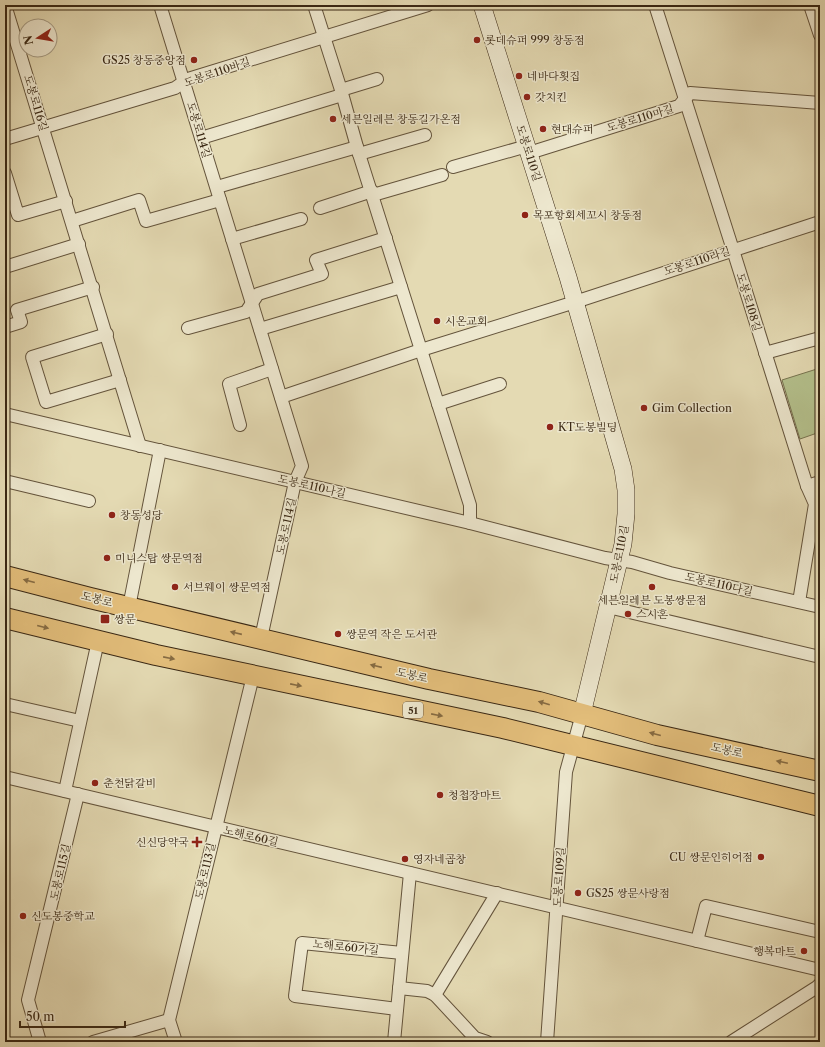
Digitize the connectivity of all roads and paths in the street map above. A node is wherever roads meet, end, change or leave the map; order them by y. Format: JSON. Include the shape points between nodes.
{"nodes":[{"id":1,"x":5,"y":5,"type":"edge"},
{"id":2,"x":160,"y":5,"type":"edge"},
{"id":3,"x":314,"y":5,"type":"edge"},
{"id":4,"x":428,"y":5,"type":"edge"},
{"id":5,"x":482,"y":5,"type":"edge"},
{"id":6,"x":654,"y":5,"type":"edge"},
{"id":7,"x":810,"y":5,"type":"edge"},
{"id":8,"x":820,"y":35,"type":"edge"},
{"id":9,"x":325,"y":37,"type":"junction"},
{"id":10,"x":377,"y":79,"type":"dead end"},
{"id":11,"x":184,"y":82,"type":"junction"},
{"id":12,"x":342,"y":93,"type":"junction"},
{"id":13,"x":685,"y":99,"type":"junction"},
{"id":14,"x":820,"y":102,"type":"edge"},
{"id":15,"x":44,"y":127,"type":"junction"},
{"id":16,"x":425,"y":135,"type":"dead end"},
{"id":17,"x":201,"y":138,"type":"junction"},
{"id":18,"x":5,"y":139,"type":"edge"},
{"id":19,"x":528,"y":149,"type":"junction"},
{"id":20,"x":358,"y":151,"type":"junction"},
{"id":21,"x":453,"y":167,"type":"dead end"},
{"id":22,"x":5,"y":173,"type":"edge"},
{"id":23,"x":442,"y":175,"type":"dead end"},
{"id":24,"x":216,"y":187,"type":"junction"},
{"id":25,"x":372,"y":193,"type":"junction"},
{"id":26,"x":220,"y":200,"type":"junction"},
{"id":27,"x":66,"y":201,"type":"junction"},
{"id":28,"x":320,"y":208,"type":"dead end"},
{"id":29,"x":300,"y":219,"type":"dead end"},
{"id":30,"x":72,"y":221,"type":"junction"},
{"id":31,"x":820,"y":222,"type":"edge"},
{"id":32,"x":386,"y":238,"type":"junction"},
{"id":33,"x":232,"y":239,"type":"junction"},
{"id":34,"x":79,"y":244,"type":"junction"},
{"id":35,"x":733,"y":250,"type":"junction"},
{"id":36,"x":5,"y":267,"type":"edge"},
{"id":37,"x":93,"y":287,"type":"junction"},
{"id":38,"x":401,"y":287,"type":"junction"},
{"id":39,"x":575,"y":302,"type":"junction"},
{"id":40,"x":252,"y":303,"type":"junction"},
{"id":41,"x":5,"y":327,"type":"edge"},
{"id":42,"x":188,"y":328,"type":"dead end"},
{"id":43,"x":260,"y":329,"type":"junction"},
{"id":44,"x":107,"y":334,"type":"junction"},
{"id":45,"x":820,"y":338,"type":"edge"},
{"id":46,"x":421,"y":350,"type":"junction"},
{"id":47,"x":765,"y":353,"type":"junction"},
{"id":48,"x":272,"y":369,"type":"junction"},
{"id":49,"x":120,"y":380,"type":"junction"},
{"id":50,"x":500,"y":384,"type":"dead end"},
{"id":51,"x":281,"y":397,"type":"junction"},
{"id":52,"x":438,"y":404,"type":"junction"},
{"id":53,"x":6,"y":418,"type":"edge"},
{"id":54,"x":240,"y":425,"type":"dead end"},
{"id":55,"x":140,"y":446,"type":"junction"},
{"id":56,"x":160,"y":450,"type":"junction"},
{"id":57,"x":5,"y":481,"type":"edge"},
{"id":58,"x":295,"y":482,"type":"junction"},
{"id":59,"x":820,"y":482,"type":"edge"},
{"id":60,"x":807,"y":486,"type":"junction"},
{"id":61,"x":89,"y":501,"type":"dead end"},
{"id":62,"x":470,"y":523,"type":"junction"},
{"id":63,"x":620,"y":559,"type":"junction"},
{"id":64,"x":5,"y":576,"type":"edge"},
{"id":65,"x":799,"y":602,"type":"junction"},
{"id":66,"x":129,"y":607,"type":"junction"},
{"id":67,"x":608,"y":607,"type":"junction"},
{"id":68,"x":820,"y":607,"type":"edge"},
{"id":69,"x":5,"y":618,"type":"edge"},
{"id":70,"x":260,"y":638,"type":"junction"},
{"id":71,"x":98,"y":641,"type":"junction"},
{"id":72,"x":820,"y":657,"type":"edge"},
{"id":73,"x":253,"y":676,"type":"junction"},
{"id":74,"x":5,"y":704,"type":"edge"},
{"id":75,"x":582,"y":714,"type":"junction"},
{"id":76,"x":80,"y":721,"type":"junction"},
{"id":77,"x":573,"y":746,"type":"junction"},
{"id":78,"x":820,"y":771,"type":"edge"},
{"id":79,"x":5,"y":777,"type":"edge"},
{"id":80,"x":64,"y":791,"type":"junction"},
{"id":81,"x":78,"y":794,"type":"junction"},
{"id":82,"x":820,"y":806,"type":"edge"},
{"id":83,"x":216,"y":827,"type":"junction"},
{"id":84,"x":410,"y":873,"type":"junction"},
{"id":85,"x":497,"y":893,"type":"junction"},
{"id":86,"x":557,"y":908,"type":"junction"},
{"id":87,"x":820,"y":932,"type":"edge"},
{"id":88,"x":697,"y":941,"type":"junction"},
{"id":89,"x":402,"y":953,"type":"junction"},
{"id":90,"x":820,"y":970,"type":"edge"},
{"id":91,"x":820,"y":984,"type":"edge"},
{"id":92,"x":399,"y":988,"type":"junction"},
{"id":93,"x":435,"y":995,"type":"junction"},
{"id":94,"x":397,"y":1009,"type":"junction"},
{"id":95,"x":169,"y":1020,"type":"junction"},
{"id":96,"x":40,"y":1042,"type":"edge"},
{"id":97,"x":93,"y":1042,"type":"edge"},
{"id":98,"x":176,"y":1042,"type":"edge"},
{"id":99,"x":394,"y":1042,"type":"edge"},
{"id":100,"x":487,"y":1042,"type":"edge"},
{"id":101,"x":547,"y":1042,"type":"edge"},
{"id":102,"x":731,"y":1042,"type":"edge"}],
"edges":[{"from":1,"to":15,"type":"street","name":"도봉로116길"},
{"from":2,"to":11,"type":"street","name":"도봉로114길"},
{"from":3,"to":9,"type":"street"},
{"from":4,"to":9,"type":"street","name":"도봉로110바길"},
{"from":5,"to":19,"type":"street","name":"도봉로110길"},
{"from":6,"to":13,"type":"street","name":"도봉로108길"},
{"from":7,"to":8,"type":"street"},
{"from":9,"to":11,"type":"street","name":"도봉로110바길"},
{"from":9,"to":12,"type":"street"},
{"from":10,"to":12,"type":"street"},
{"from":11,"to":15,"type":"street","name":"도봉로110바길","via":[[174,88]]},
{"from":11,"to":17,"type":"street","name":"도봉로114길"},
{"from":12,"to":17,"type":"street"},
{"from":12,"to":20,"type":"street"},
{"from":13,"to":14,"type":"street","name":"도봉로110마길","via":[[690,93]]},
{"from":13,"to":19,"type":"street","name":"도봉로110마길","via":[[679,106]]},
{"from":13,"to":35,"type":"street","name":"도봉로108길"},
{"from":15,"to":18,"type":"street","name":"도봉로110바길"},
{"from":15,"to":27,"type":"street","name":"도봉로116길"},
{"from":16,"to":20,"type":"street"},
{"from":17,"to":24,"type":"street","name":"도봉로114길"},
{"from":19,"to":21,"type":"street","name":"도봉로110마길"},
{"from":19,"to":39,"type":"street","name":"도봉로110길"},
{"from":20,"to":24,"type":"street"},
{"from":20,"to":25,"type":"street"},
{"from":22,"to":27,"type":"street","via":[[18,215]]},
{"from":23,"to":25,"type":"street"},
{"from":24,"to":26,"type":"street","name":"도봉로114길"},
{"from":25,"to":28,"type":"street"},
{"from":25,"to":32,"type":"street"},
{"from":26,"to":30,"type":"street","via":[[146,221],[139,200]]},
{"from":26,"to":33,"type":"street","name":"도봉로114길"},
{"from":27,"to":30,"type":"street","name":"도봉로116길"},
{"from":29,"to":33,"type":"street"},
{"from":30,"to":34,"type":"street","name":"도봉로116길"},
{"from":31,"to":35,"type":"street","name":"도봉로110라길"},
{"from":32,"to":38,"type":"street"},
{"from":32,"to":40,"type":"street","via":[[316,260],[322,274],[258,294]]},
{"from":33,"to":40,"type":"street","name":"도봉로114길"},
{"from":34,"to":36,"type":"street"},
{"from":34,"to":37,"type":"street","name":"도봉로116길"},
{"from":35,"to":39,"type":"street","name":"도봉로110라길"},
{"from":35,"to":47,"type":"street","name":"도봉로108길"},
{"from":37,"to":41,"type":"street","via":[[17,310],[21,322]]},
{"from":37,"to":44,"type":"street","name":"도봉로116길"},
{"from":38,"to":43,"type":"street"},
{"from":38,"to":46,"type":"street"},
{"from":39,"to":46,"type":"street"},
{"from":39,"to":63,"type":"street","name":"도봉로110길","via":[[623,469],[626,514]]},
{"from":40,"to":42,"type":"street","via":[[246,312]]},
{"from":40,"to":43,"type":"street","name":"도봉로114길"},
{"from":43,"to":48,"type":"street","name":"도봉로114길"},
{"from":44,"to":49,"type":"street","name":"도봉로116길"},
{"from":44,"to":49,"type":"street","via":[[32,357],[46,402]]},
{"from":45,"to":47,"type":"street"},
{"from":46,"to":51,"type":"street"},
{"from":46,"to":52,"type":"street"},
{"from":47,"to":60,"type":"street","name":"도봉로108길"},
{"from":48,"to":51,"type":"street","name":"도봉로114길"},
{"from":48,"to":54,"type":"street","via":[[229,384]]},
{"from":49,"to":55,"type":"street","name":"도봉로116길"},
{"from":50,"to":52,"type":"street"},
{"from":51,"to":58,"type":"street","name":"도봉로114길","via":[[302,466]]},
{"from":52,"to":62,"type":"street","via":[[470,505]]},
{"from":53,"to":55,"type":"street","name":"도봉로110나길"},
{"from":55,"to":56,"type":"street","name":"도봉로110나길"},
{"from":56,"to":58,"type":"street","name":"도봉로110나길"},
{"from":56,"to":66,"type":"street"},
{"from":57,"to":61,"type":"street"},
{"from":58,"to":62,"type":"street","name":"도봉로110나길"},
{"from":58,"to":70,"type":"street","name":"도봉로114길"},
{"from":59,"to":60,"type":"street"},
{"from":60,"to":65,"type":"street","name":"도봉로108길","via":[[815,504]]},
{"from":62,"to":63,"type":"street","name":"도봉로110나길","via":[[605,558]]},
{"from":63,"to":65,"type":"street","name":"도봉로110다길"},
{"from":63,"to":67,"type":"street","name":"도봉로110길"},
{"from":66,"to":64,"type":"main road","name":"도봉로","one_way":true},
{"from":65,"to":68,"type":"street","name":"도봉로110다길"},
{"from":70,"to":66,"type":"main road","name":"도봉로","one_way":true},
{"from":67,"to":72,"type":"street"},
{"from":67,"to":75,"type":"street","name":"도봉로110길"},
{"from":69,"to":71,"type":"main road","number":"51","one_way":true},
{"from":75,"to":70,"type":"main road","name":"도봉로","one_way":true},
{"from":71,"to":73,"type":"main road","number":"51","one_way":true},
{"from":71,"to":76,"type":"street"},
{"from":73,"to":77,"type":"main road","number":"51","one_way":true,"via":[[503,728]]},
{"from":73,"to":83,"type":"street","name":"도봉로113길"},
{"from":74,"to":76,"type":"street"},
{"from":75,"to":77,"type":"street","name":"도봉로109길"},
{"from":78,"to":75,"type":"main road","name":"도봉로","one_way":true},
{"from":76,"to":80,"type":"street"},
{"from":77,"to":82,"type":"main road","number":"51"},
{"from":77,"to":86,"type":"street","name":"도봉로109길","via":[[566,772]]},
{"from":79,"to":80,"type":"street","name":"노해로60길"},
{"from":80,"to":81,"type":"street","name":"노해로60길"},
{"from":81,"to":83,"type":"street","name":"노해로60길"},
{"from":81,"to":96,"type":"street","name":"도봉로115길","via":[[28,1000]]},
{"from":83,"to":84,"type":"street","name":"노해로60길"},
{"from":83,"to":95,"type":"street","name":"도봉로113길"},
{"from":84,"to":85,"type":"street","name":"노해로60길"},
{"from":84,"to":89,"type":"street"},
{"from":85,"to":86,"type":"street","name":"노해로60길"},
{"from":85,"to":93,"type":"street"},
{"from":86,"to":88,"type":"street","name":"노해로60길"},
{"from":86,"to":101,"type":"street","name":"도봉로109길"},
{"from":87,"to":88,"type":"street","via":[[706,906]]},
{"from":88,"to":90,"type":"street","name":"노해로60길"},
{"from":89,"to":92,"type":"street"},
{"from":89,"to":94,"type":"street","name":"노해로60가길","via":[[302,943],[295,996]]},
{"from":91,"to":102,"type":"street"},
{"from":92,"to":93,"type":"street","via":[[427,991]]},
{"from":92,"to":94,"type":"street"},
{"from":93,"to":100,"type":"street","via":[[475,1038]]},
{"from":94,"to":99,"type":"street"},
{"from":95,"to":97,"type":"street"},
{"from":95,"to":98,"type":"street"}]}
